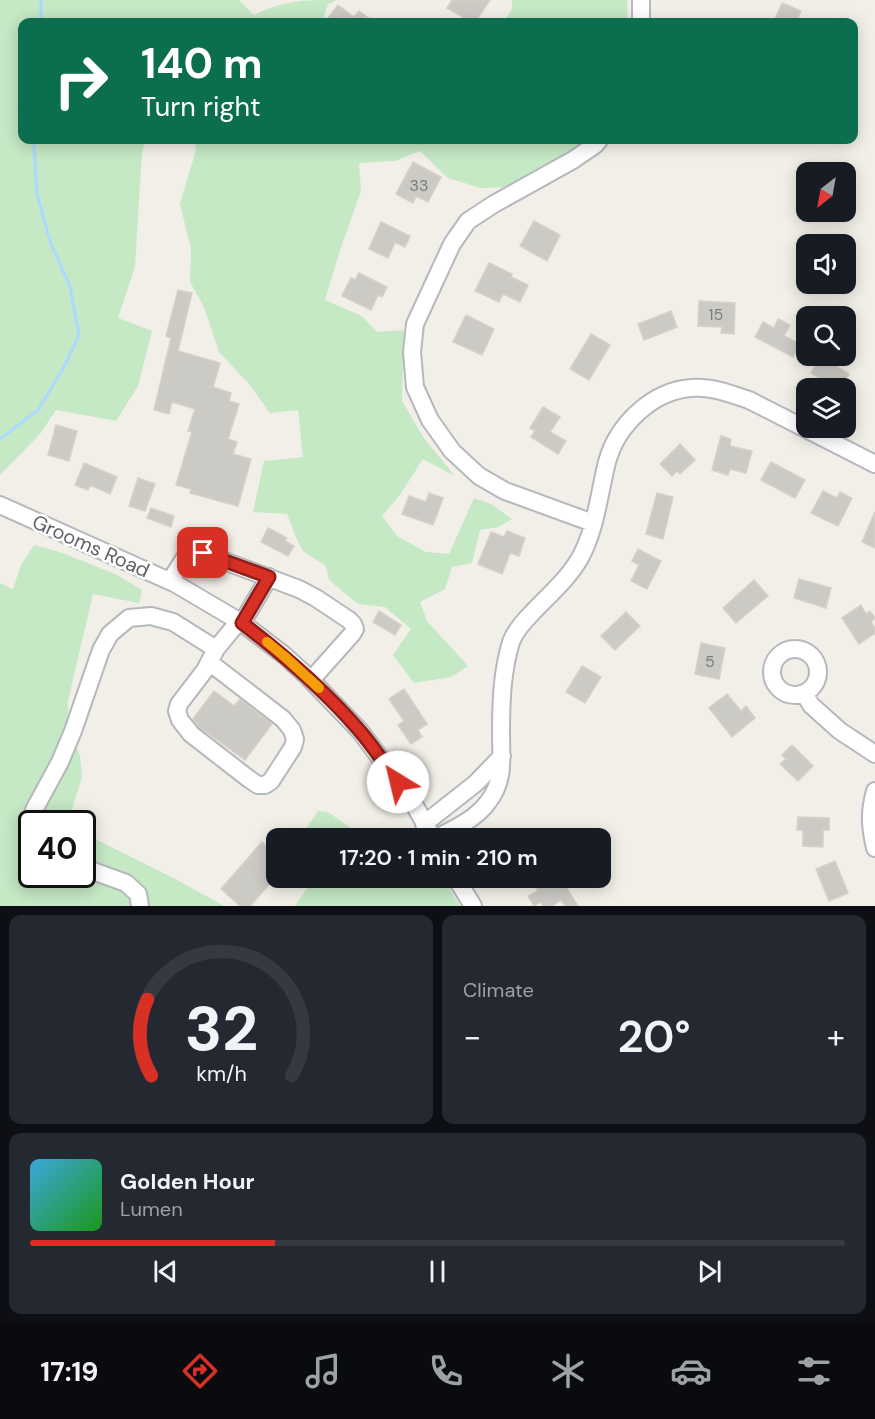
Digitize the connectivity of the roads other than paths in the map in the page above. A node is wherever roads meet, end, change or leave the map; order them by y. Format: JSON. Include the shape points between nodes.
{"nodes":[{"id":1,"x":641,"y":0,"type":"edge"},
{"id":2,"x":641,"y":18,"type":"edge"},
{"id":3,"x":596,"y":144,"type":"edge"},
{"id":4,"x":875,"y":464,"type":"edge"},
{"id":5,"x":0,"y":505,"type":"edge"},
{"id":6,"x":593,"y":523,"type":"junction"},
{"id":7,"x":269,"y":577,"type":"junction"},
{"id":8,"x":170,"y":581,"type":"junction"},
{"id":9,"x":240,"y":622,"type":"junction"},
{"id":10,"x":212,"y":655,"type":"junction"},
{"id":11,"x":311,"y":680,"type":"junction"},
{"id":12,"x":804,"y":693,"type":"dead end"},
{"id":13,"x":875,"y":754,"type":"edge"},
{"id":14,"x":502,"y":756,"type":"junction"},
{"id":15,"x":875,"y":791,"type":"edge"},
{"id":16,"x":34,"y":810,"type":"edge"},
{"id":17,"x":428,"y":828,"type":"edge"},
{"id":18,"x":436,"y":828,"type":"edge"},
{"id":19,"x":444,"y":828,"type":"edge"},
{"id":20,"x":875,"y":848,"type":"edge"},
{"id":21,"x":96,"y":871,"type":"edge"},
{"id":22,"x":462,"y":888,"type":"edge"},
{"id":23,"x":140,"y":906,"type":"edge"},
{"id":24,"x":473,"y":906,"type":"edge"}],
"edges":[{"from":1,"to":2,"type":"street"},
{"from":3,"to":6,"type":"street","via":[[468,221],[452,244],[415,324],[412,352],[415,387],[430,420],[452,451],[478,476],[505,491]]},
{"from":4,"to":6,"type":"street","via":[[749,400],[691,388],[652,402],[628,422],[608,459]]},
{"from":5,"to":8,"type":"street","name":"Grooms Road"},
{"from":6,"to":14,"type":"street","via":[[578,560],[512,639],[503,673]]},
{"from":7,"to":8,"type":"street","via":[[194,551],[186,556]]},
{"from":7,"to":9,"type":"street"},
{"from":7,"to":11,"type":"street","via":[[316,598],[353,624],[352,634]]},
{"from":8,"to":9,"type":"street","name":"Grooms Road"},
{"from":9,"to":10,"type":"street"},
{"from":9,"to":11,"type":"street","name":"Grooms Road"},
{"from":10,"to":10,"type":"street","via":[[179,704],[180,720],[190,735],[209,750],[258,785],[264,785],[271,781],[293,747],[292,730]]},
{"from":10,"to":16,"type":"street","via":[[173,622],[151,616],[129,618],[110,634],[74,731]]},
{"from":11,"to":17,"type":"street","name":"Grooms Road","via":[[360,731]]},
{"from":12,"to":13,"type":"street","via":[[826,718]]},
{"from":14,"to":18,"type":"street"},
{"from":14,"to":19,"type":"street","via":[[498,785],[489,802],[479,812]]},
{"from":15,"to":20,"type":"street","via":[[870,826]]},
{"from":21,"to":23,"type":"street","via":[[126,883],[138,894]]},
{"from":22,"to":24,"type":"street"}]}
